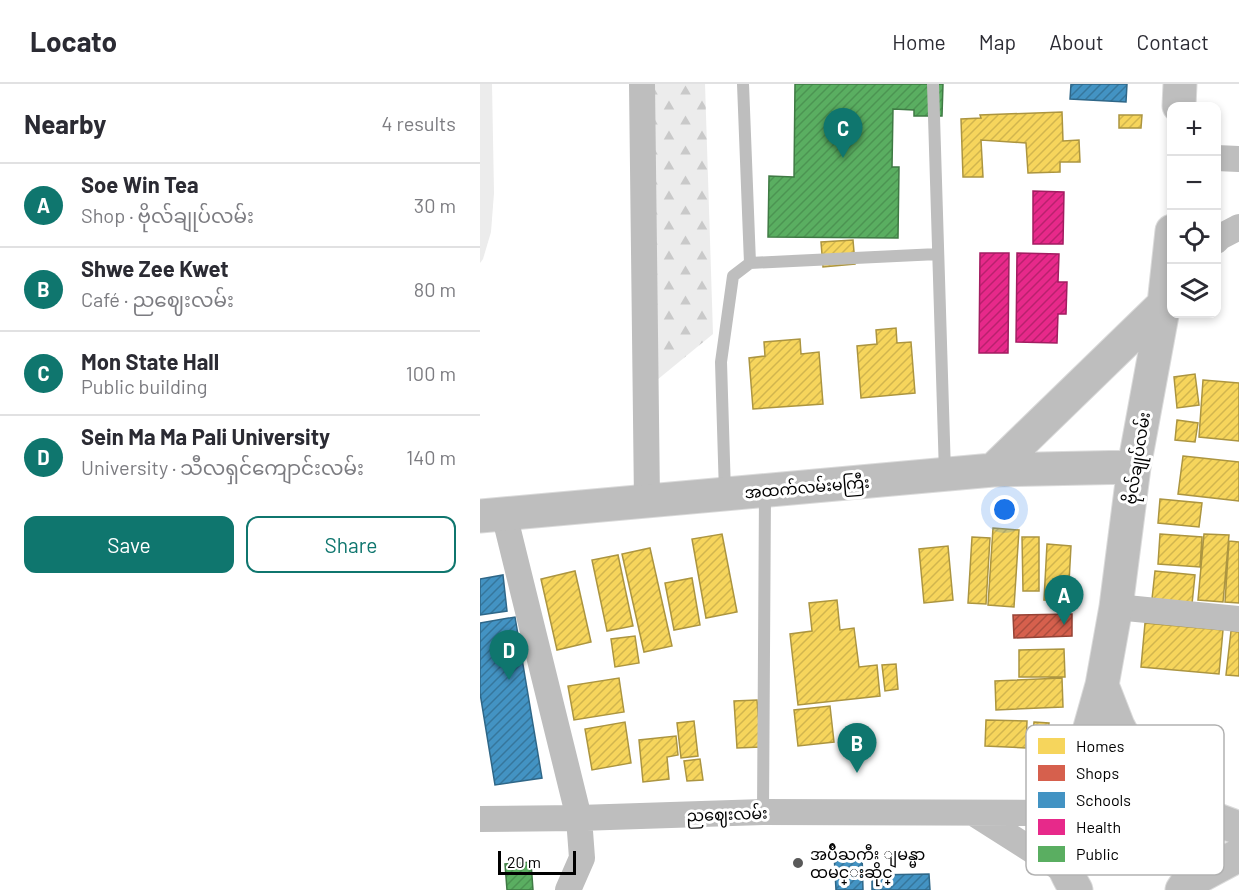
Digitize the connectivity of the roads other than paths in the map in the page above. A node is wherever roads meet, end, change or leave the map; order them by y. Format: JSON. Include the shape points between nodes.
{"nodes":[{"id":1,"x":642,"y":84,"type":"edge"},
{"id":2,"x":743,"y":84,"type":"edge"},
{"id":3,"x":933,"y":84,"type":"edge"},
{"id":4,"x":1180,"y":84,"type":"edge"},
{"id":5,"x":1179,"y":102,"type":"edge"},
{"id":6,"x":1221,"y":158,"type":"edge"},
{"id":7,"x":1239,"y":159,"type":"edge"},
{"id":8,"x":1239,"y":227,"type":"edge"},
{"id":9,"x":1221,"y":236,"type":"edge"},
{"id":10,"x":938,"y":254,"type":"junction"},
{"id":11,"x":750,"y":263,"type":"junction"},
{"id":12,"x":1167,"y":300,"type":"edge"},
{"id":13,"x":1167,"y":304,"type":"edge"},
{"id":14,"x":1134,"y":467,"type":"junction"},
{"id":15,"x":993,"y":470,"type":"junction"},
{"id":16,"x":945,"y":474,"type":"junction"},
{"id":17,"x":765,"y":491,"type":"junction"},
{"id":18,"x":726,"y":494,"type":"junction"},
{"id":19,"x":647,"y":501,"type":"junction"},
{"id":20,"x":492,"y":515,"type":"edge"},
{"id":21,"x":1116,"y":607,"type":"junction"},
{"id":22,"x":1239,"y":619,"type":"edge"},
{"id":23,"x":1102,"y":685,"type":"junction"},
{"id":24,"x":1091,"y":725,"type":"edge"},
{"id":25,"x":1118,"y":725,"type":"edge"},
{"id":26,"x":1026,"y":810,"type":"edge"},
{"id":27,"x":763,"y":812,"type":"junction"},
{"id":28,"x":975,"y":813,"type":"junction"},
{"id":29,"x":579,"y":818,"type":"junction"},
{"id":30,"x":480,"y":819,"type":"edge"},
{"id":31,"x":1224,"y":822,"type":"edge"},
{"id":32,"x":1239,"y":828,"type":"edge"},
{"id":33,"x":1026,"y":849,"type":"edge"},
{"id":34,"x":1239,"y":855,"type":"edge"},
{"id":35,"x":1224,"y":864,"type":"edge"},
{"id":36,"x":1205,"y":875,"type":"edge"},
{"id":37,"x":1186,"y":886,"type":"edge"},
{"id":38,"x":568,"y":890,"type":"edge"}],
"edges":[{"from":1,"to":19,"type":"street"},
{"from":2,"to":11,"type":"lane"},
{"from":3,"to":10,"type":"lane"},
{"from":4,"to":5,"type":"main road"},
{"from":6,"to":7,"type":"street"},
{"from":8,"to":9,"type":"street"},
{"from":10,"to":11,"type":"lane"},
{"from":10,"to":16,"type":"lane"},
{"from":11,"to":18,"type":"lane","via":[[733,276],[721,362]]},
{"from":12,"to":15,"type":"main road"},
{"from":13,"to":14,"type":"main road","name":"ဗိုလ်ချုပ်လမ်း"},
{"from":14,"to":15,"type":"main road","name":"အထက်လမ်းမကြီး"},
{"from":14,"to":21,"type":"main road","name":"ဗိုလ်ချုပ်လမ်း"},
{"from":15,"to":16,"type":"main road","name":"အထက်လမ်းမကြီး"},
{"from":16,"to":17,"type":"main road","name":"အထက်လမ်းမကြီး"},
{"from":17,"to":18,"type":"main road","name":"အထက်လမ်းမကြီး"},
{"from":17,"to":27,"type":"lane"},
{"from":18,"to":19,"type":"main road","name":"အထက်လမ်းမကြီး"},
{"from":19,"to":20,"type":"main road","name":"အထက်လမ်းမကြီး"},
{"from":20,"to":29,"type":"street"},
{"from":21,"to":22,"type":"street"},
{"from":21,"to":23,"type":"main road","name":"ဗိုလ်ချုပ်လမ်း"},
{"from":23,"to":24,"type":"main road","name":"ဗိုလ်ချုပ်လမ်း"},
{"from":23,"to":25,"type":"main road"},
{"from":26,"to":28,"type":"street","name":"ညဈေးလမ်း"},
{"from":27,"to":28,"type":"street","name":"ညဈေးလမ်း"},
{"from":27,"to":29,"type":"street","name":"ညဈေးလမ်း"},
{"from":28,"to":33,"type":"street"},
{"from":29,"to":30,"type":"street","name":"ညဈေးလမ်း"},
{"from":29,"to":38,"type":"street","via":[[582,858]]},
{"from":31,"to":32,"type":"main road"},
{"from":34,"to":35,"type":"main road"},
{"from":36,"to":37,"type":"main road"}]}
